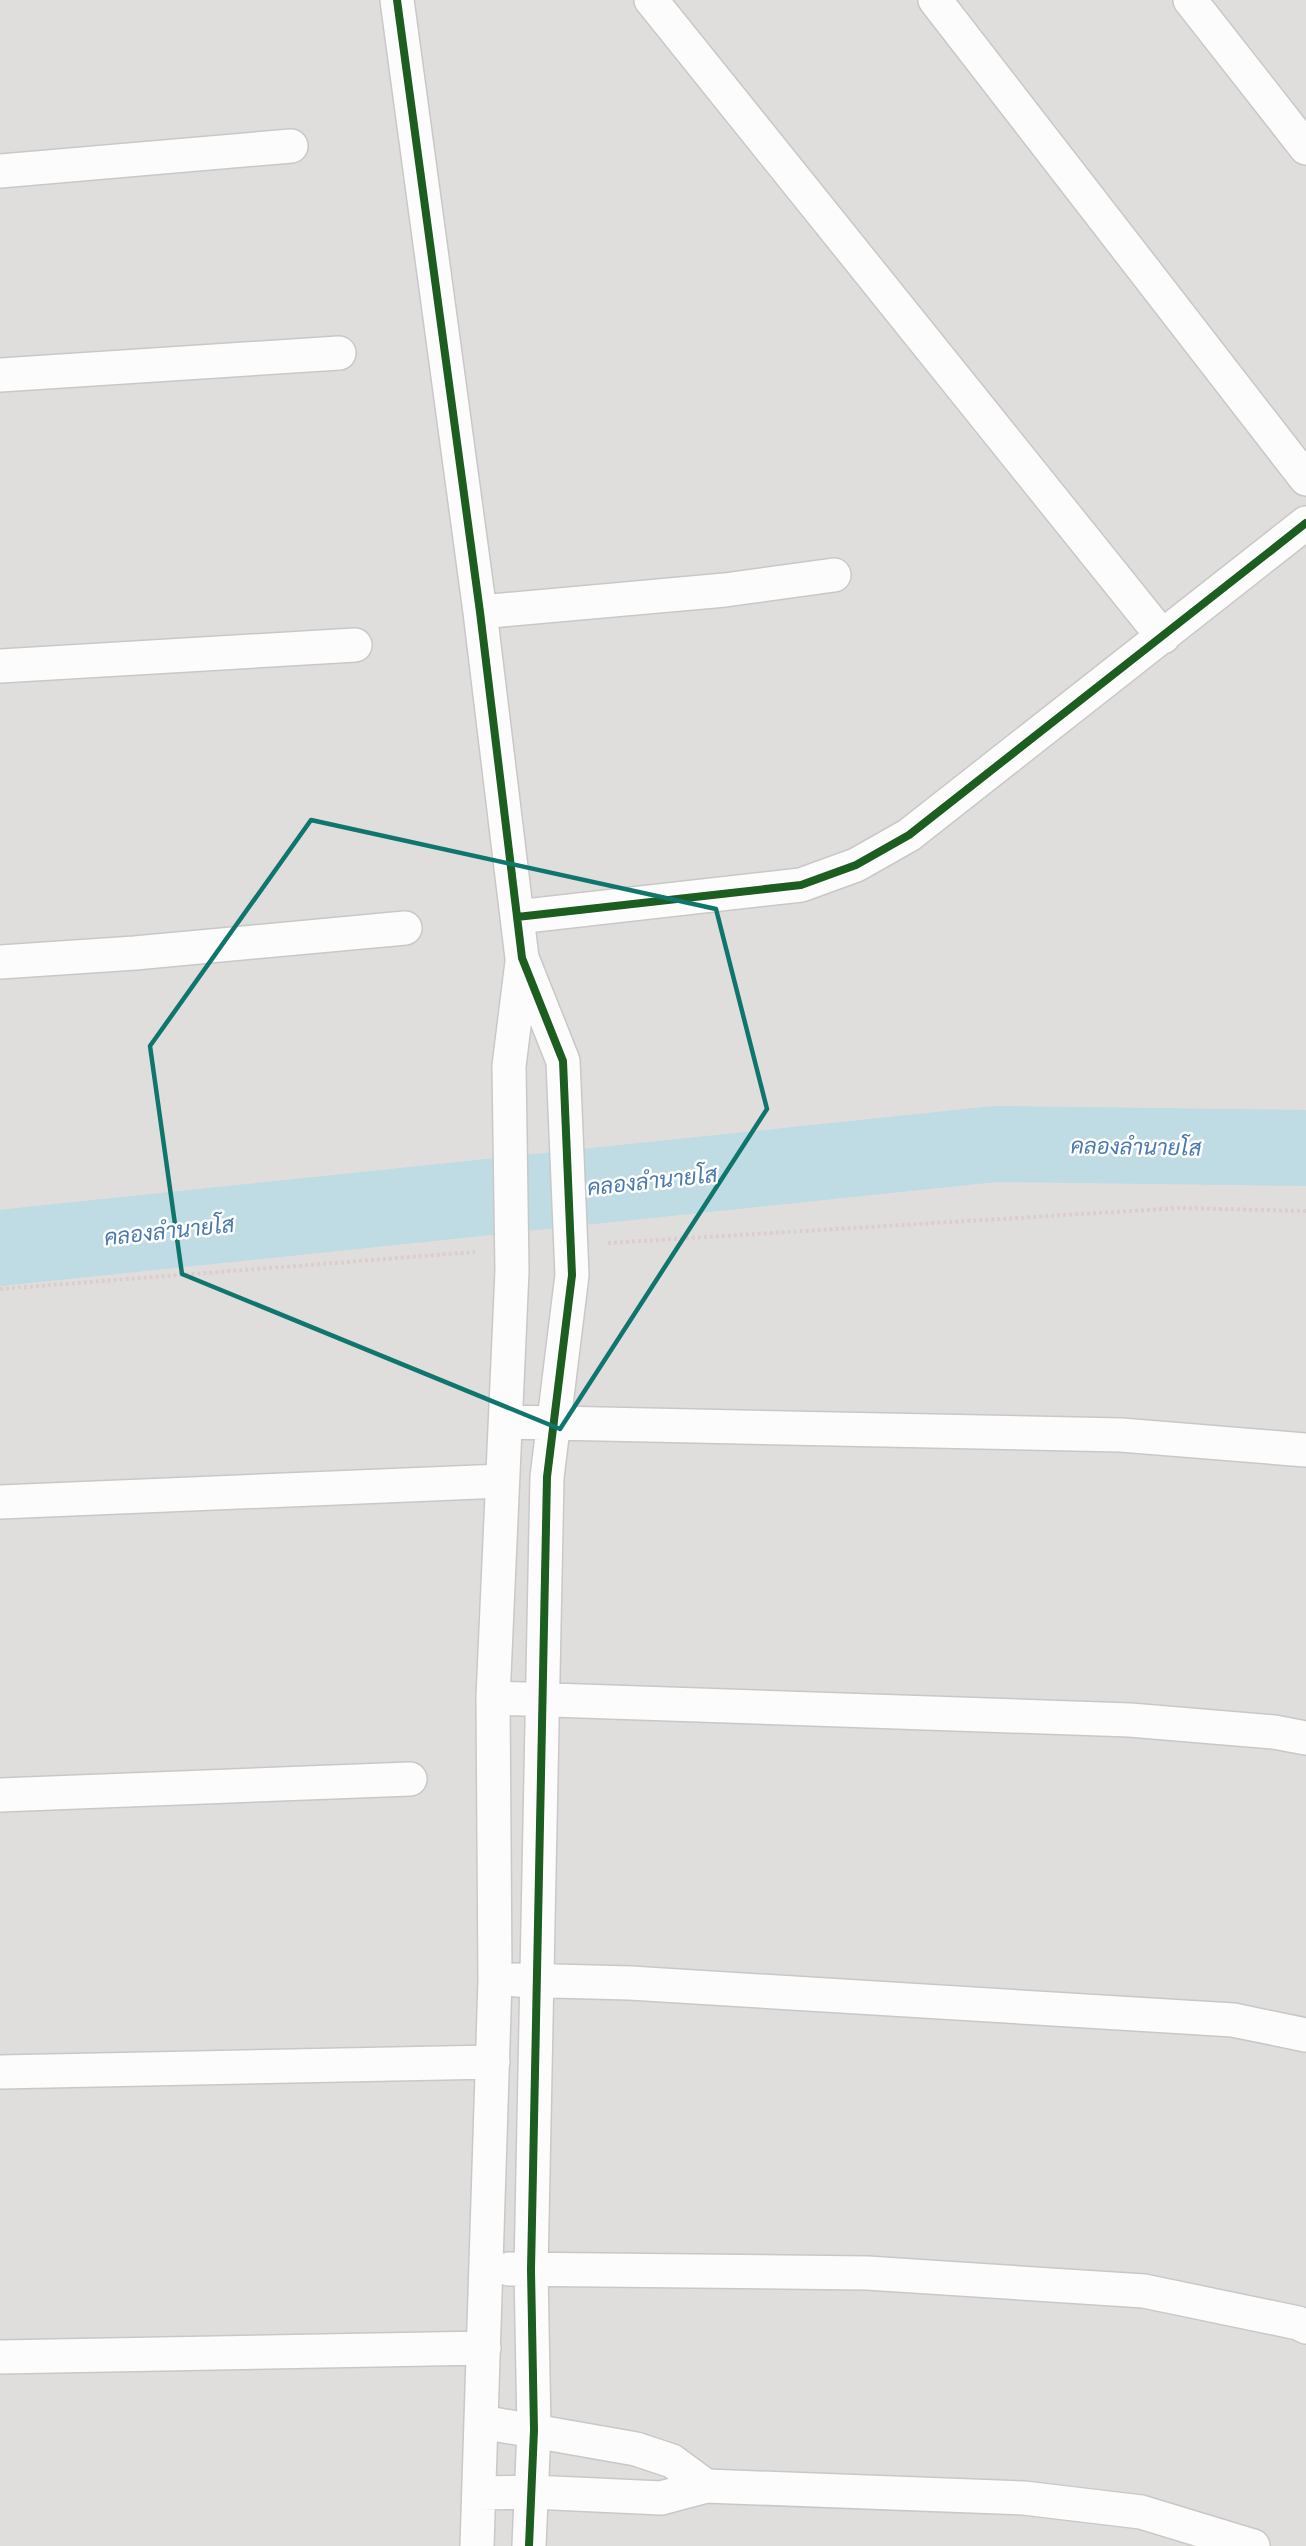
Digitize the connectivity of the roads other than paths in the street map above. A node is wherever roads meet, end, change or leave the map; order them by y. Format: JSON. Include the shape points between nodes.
{"nodes":[{"id":1,"x":397,"y":0,"type":"edge"},
{"id":2,"x":651,"y":0,"type":"edge"},
{"id":3,"x":935,"y":0,"type":"edge"},
{"id":4,"x":1190,"y":0,"type":"edge"},
{"id":5,"x":291,"y":146,"type":"dead end"},
{"id":6,"x":1306,"y":148,"type":"edge"},
{"id":7,"x":0,"y":171,"type":"edge"},
{"id":8,"x":339,"y":353,"type":"dead end"},
{"id":9,"x":0,"y":375,"type":"edge"},
{"id":10,"x":1306,"y":479,"type":"edge"},
{"id":11,"x":1306,"y":523,"type":"edge"},
{"id":12,"x":834,"y":575,"type":"dead end"},
{"id":13,"x":480,"y":612,"type":"junction"},
{"id":14,"x":1163,"y":637,"type":"junction"},
{"id":15,"x":355,"y":645,"type":"dead end"},
{"id":16,"x":0,"y":666,"type":"edge"},
{"id":17,"x":517,"y":918,"type":"junction"},
{"id":18,"x":405,"y":928,"type":"dead end"},
{"id":19,"x":522,"y":958,"type":"junction"},
{"id":20,"x":0,"y":962,"type":"edge"},
{"id":21,"x":507,"y":1422,"type":"junction"},
{"id":22,"x":554,"y":1422,"type":"junction"},
{"id":23,"x":1306,"y":1450,"type":"edge"},
{"id":24,"x":502,"y":1481,"type":"junction"},
{"id":25,"x":0,"y":1502,"type":"edge"},
{"id":26,"x":493,"y":1698,"type":"junction"},
{"id":27,"x":543,"y":1699,"type":"junction"},
{"id":28,"x":1306,"y":1738,"type":"edge"},
{"id":29,"x":410,"y":1779,"type":"dead end"},
{"id":30,"x":0,"y":1795,"type":"edge"},
{"id":31,"x":495,"y":1980,"type":"junction"},
{"id":32,"x":537,"y":1981,"type":"junction"},
{"id":33,"x":1306,"y":2035,"type":"edge"},
{"id":34,"x":493,"y":2062,"type":"junction"},
{"id":35,"x":0,"y":2072,"type":"edge"},
{"id":36,"x":485,"y":2268,"type":"junction"},
{"id":37,"x":531,"y":2270,"type":"junction"},
{"id":38,"x":1306,"y":2327,"type":"edge"},
{"id":39,"x":484,"y":2348,"type":"junction"},
{"id":40,"x":0,"y":2357,"type":"edge"},
{"id":41,"x":482,"y":2422,"type":"junction"},
{"id":42,"x":534,"y":2430,"type":"junction"},
{"id":43,"x":706,"y":2486,"type":"junction"},
{"id":44,"x":532,"y":2492,"type":"junction"},
{"id":45,"x":480,"y":2493,"type":"junction"},
{"id":46,"x":477,"y":2546,"type":"edge"},
{"id":47,"x":529,"y":2546,"type":"edge"},
{"id":48,"x":1253,"y":2546,"type":"edge"}],
"edges":[{"from":1,"to":13,"type":"street"},
{"from":2,"to":14,"type":"street"},
{"from":3,"to":10,"type":"street"},
{"from":4,"to":6,"type":"street"},
{"from":5,"to":7,"type":"street"},
{"from":8,"to":9,"type":"street"},
{"from":11,"to":14,"type":"street"},
{"from":12,"to":13,"type":"street","via":[[725,590]]},
{"from":13,"to":17,"type":"street"},
{"from":14,"to":17,"type":"street","via":[[909,835],[856,865],[801,885]]},
{"from":15,"to":16,"type":"street"},
{"from":17,"to":19,"type":"street"},
{"from":18,"to":20,"type":"street"},
{"from":19,"to":21,"type":"street","via":[[509,1066],[512,1271]]},
{"from":19,"to":22,"type":"street","via":[[563,1061],[572,1275]]},
{"from":21,"to":22,"type":"street"},
{"from":21,"to":24,"type":"street"},
{"from":22,"to":23,"type":"street","via":[[1121,1435]]},
{"from":22,"to":27,"type":"street","via":[[547,1477]]},
{"from":24,"to":25,"type":"street"},
{"from":24,"to":26,"type":"street"},
{"from":26,"to":27,"type":"street"},
{"from":26,"to":31,"type":"street"},
{"from":27,"to":28,"type":"street","via":[[1130,1720]]},
{"from":27,"to":32,"type":"street"},
{"from":29,"to":30,"type":"street"},
{"from":31,"to":32,"type":"street"},
{"from":31,"to":34,"type":"street"},
{"from":32,"to":33,"type":"street","via":[[630,1983],[1233,2020]]},
{"from":32,"to":37,"type":"street"},
{"from":34,"to":35,"type":"street"},
{"from":34,"to":36,"type":"street"},
{"from":36,"to":37,"type":"street"},
{"from":36,"to":39,"type":"street"},
{"from":37,"to":38,"type":"street","via":[[867,2273],[1144,2291]]},
{"from":37,"to":42,"type":"street"},
{"from":39,"to":40,"type":"street"},
{"from":39,"to":41,"type":"street"},
{"from":41,"to":42,"type":"street"},
{"from":41,"to":45,"type":"street"},
{"from":42,"to":43,"type":"street","via":[[636,2449],[672,2461]]},
{"from":42,"to":44,"type":"street"},
{"from":43,"to":44,"type":"street","via":[[661,2498]]},
{"from":43,"to":48,"type":"street","via":[[1024,2498],[1142,2512]]},
{"from":44,"to":45,"type":"street"},
{"from":44,"to":47,"type":"street"},
{"from":45,"to":46,"type":"street"}]}
